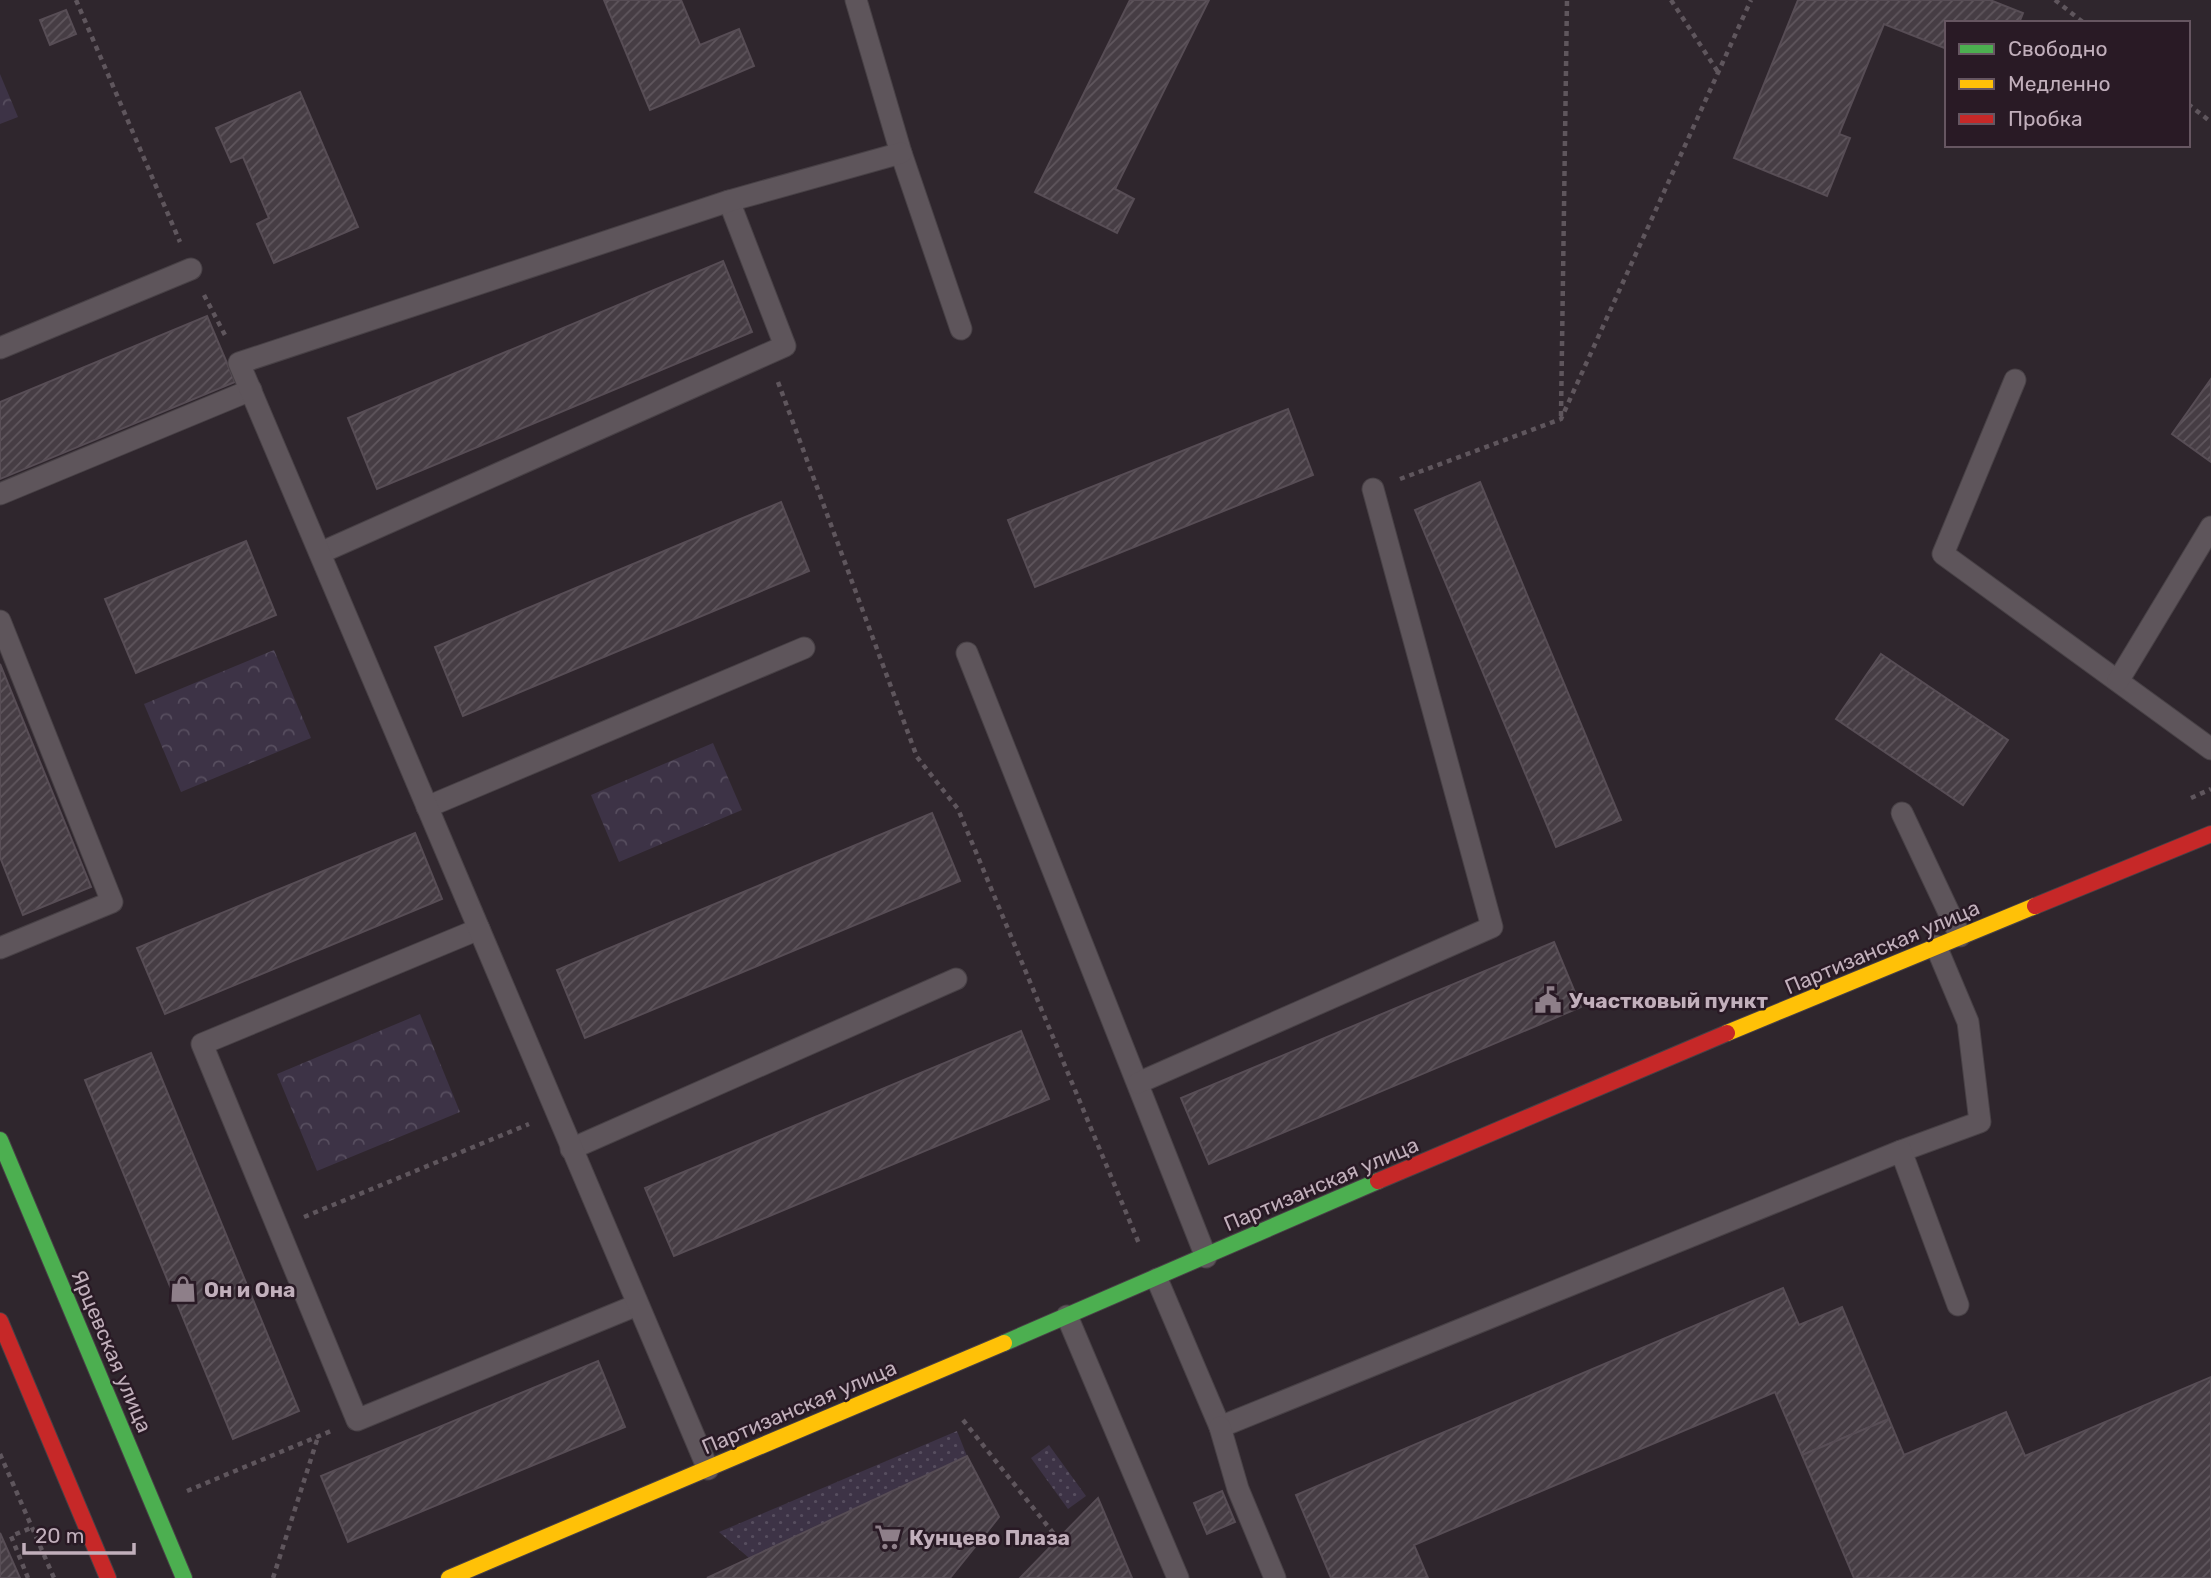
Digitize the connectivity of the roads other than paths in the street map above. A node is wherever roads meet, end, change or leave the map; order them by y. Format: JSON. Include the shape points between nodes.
{"nodes":[{"id":1,"x":856,"y":0,"type":"edge"},
{"id":2,"x":901,"y":153,"type":"junction"},
{"id":3,"x":729,"y":201,"type":"junction"},
{"id":4,"x":191,"y":269,"type":"road end"},
{"id":5,"x":961,"y":329,"type":"dead end"},
{"id":6,"x":0,"y":348,"type":"edge"},
{"id":7,"x":2015,"y":380,"type":"dead end"},
{"id":8,"x":251,"y":390,"type":"junction"},
{"id":9,"x":1373,"y":489,"type":"road end"},
{"id":10,"x":0,"y":494,"type":"edge"},
{"id":11,"x":2210,"y":527,"type":"edge"},
{"id":12,"x":320,"y":553,"type":"junction"},
{"id":13,"x":0,"y":621,"type":"edge"},
{"id":14,"x":804,"y":648,"type":"dead end"},
{"id":15,"x":967,"y":653,"type":"dead end"},
{"id":16,"x":2118,"y":681,"type":"junction"},
{"id":17,"x":2211,"y":748,"type":"edge"},
{"id":18,"x":427,"y":807,"type":"junction"},
{"id":19,"x":1902,"y":813,"type":"dead end"},
{"id":20,"x":2211,"y":834,"type":"edge"},
{"id":21,"x":479,"y":929,"type":"junction"},
{"id":22,"x":1960,"y":936,"type":"junction"},
{"id":23,"x":1936,"y":946,"type":"junction"},
{"id":24,"x":0,"y":948,"type":"edge"},
{"id":25,"x":956,"y":979,"type":"dead end"},
{"id":26,"x":1138,"y":1083,"type":"junction"},
{"id":27,"x":0,"y":1140,"type":"edge"},
{"id":28,"x":571,"y":1149,"type":"junction"},
{"id":29,"x":1901,"y":1151,"type":"junction"},
{"id":30,"x":1206,"y":1257,"type":"junction"},
{"id":31,"x":1157,"y":1279,"type":"junction"},
{"id":32,"x":637,"y":1305,"type":"junction"},
{"id":33,"x":1958,"y":1305,"type":"dead end"},
{"id":34,"x":1067,"y":1316,"type":"junction"},
{"id":35,"x":0,"y":1321,"type":"edge"},
{"id":36,"x":1220,"y":1427,"type":"junction"},
{"id":37,"x":708,"y":1468,"type":"junction"},
{"id":38,"x":108,"y":1578,"type":"edge"},
{"id":39,"x":184,"y":1578,"type":"edge"},
{"id":40,"x":449,"y":1578,"type":"edge"},
{"id":41,"x":1178,"y":1578,"type":"edge"},
{"id":42,"x":1275,"y":1578,"type":"edge"}],
"edges":[{"from":1,"to":2,"type":"lane"},
{"from":2,"to":3,"type":"lane"},
{"from":2,"to":5,"type":"lane"},
{"from":3,"to":8,"type":"lane","via":[[239,363]]},
{"from":3,"to":12,"type":"lane","via":[[785,346]]},
{"from":4,"to":6,"type":"lane"},
{"from":7,"to":16,"type":"lane","via":[[1943,554]]},
{"from":8,"to":10,"type":"lane"},
{"from":8,"to":12,"type":"lane"},
{"from":9,"to":26,"type":"lane","via":[[1492,927]]},
{"from":11,"to":16,"type":"lane"},
{"from":12,"to":18,"type":"lane"},
{"from":13,"to":24,"type":"lane","via":[[112,902]]},
{"from":14,"to":18,"type":"lane"},
{"from":15,"to":26,"type":"lane"},
{"from":16,"to":17,"type":"lane"},
{"from":18,"to":21,"type":"lane"},
{"from":19,"to":22,"type":"lane"},
{"from":20,"to":22,"type":"street","name":"Партизанская улица"},
{"from":21,"to":28,"type":"lane"},
{"from":21,"to":32,"type":"lane","via":[[202,1044],[357,1420]]},
{"from":22,"to":23,"type":"street","name":"Партизанская улица"},
{"from":23,"to":29,"type":"lane","via":[[1968,1022],[1980,1122]]},
{"from":23,"to":30,"type":"street","name":"Партизанская улица"},
{"from":25,"to":28,"type":"lane"},
{"from":26,"to":30,"type":"lane"},
{"from":27,"to":39,"type":"street","name":"Ярцевская улица"},
{"from":28,"to":32,"type":"lane"},
{"from":29,"to":33,"type":"lane"},
{"from":29,"to":36,"type":"lane"},
{"from":30,"to":31,"type":"street","name":"Партизанская улица"},
{"from":31,"to":34,"type":"street","name":"Партизанская улица"},
{"from":31,"to":36,"type":"lane"},
{"from":32,"to":37,"type":"lane"},
{"from":34,"to":37,"type":"street","name":"Партизанская улица"},
{"from":34,"to":41,"type":"lane"},
{"from":35,"to":38,"type":"street"},
{"from":36,"to":42,"type":"lane","via":[[1238,1489]]},
{"from":37,"to":40,"type":"street","name":"Партизанская улица"}]}
